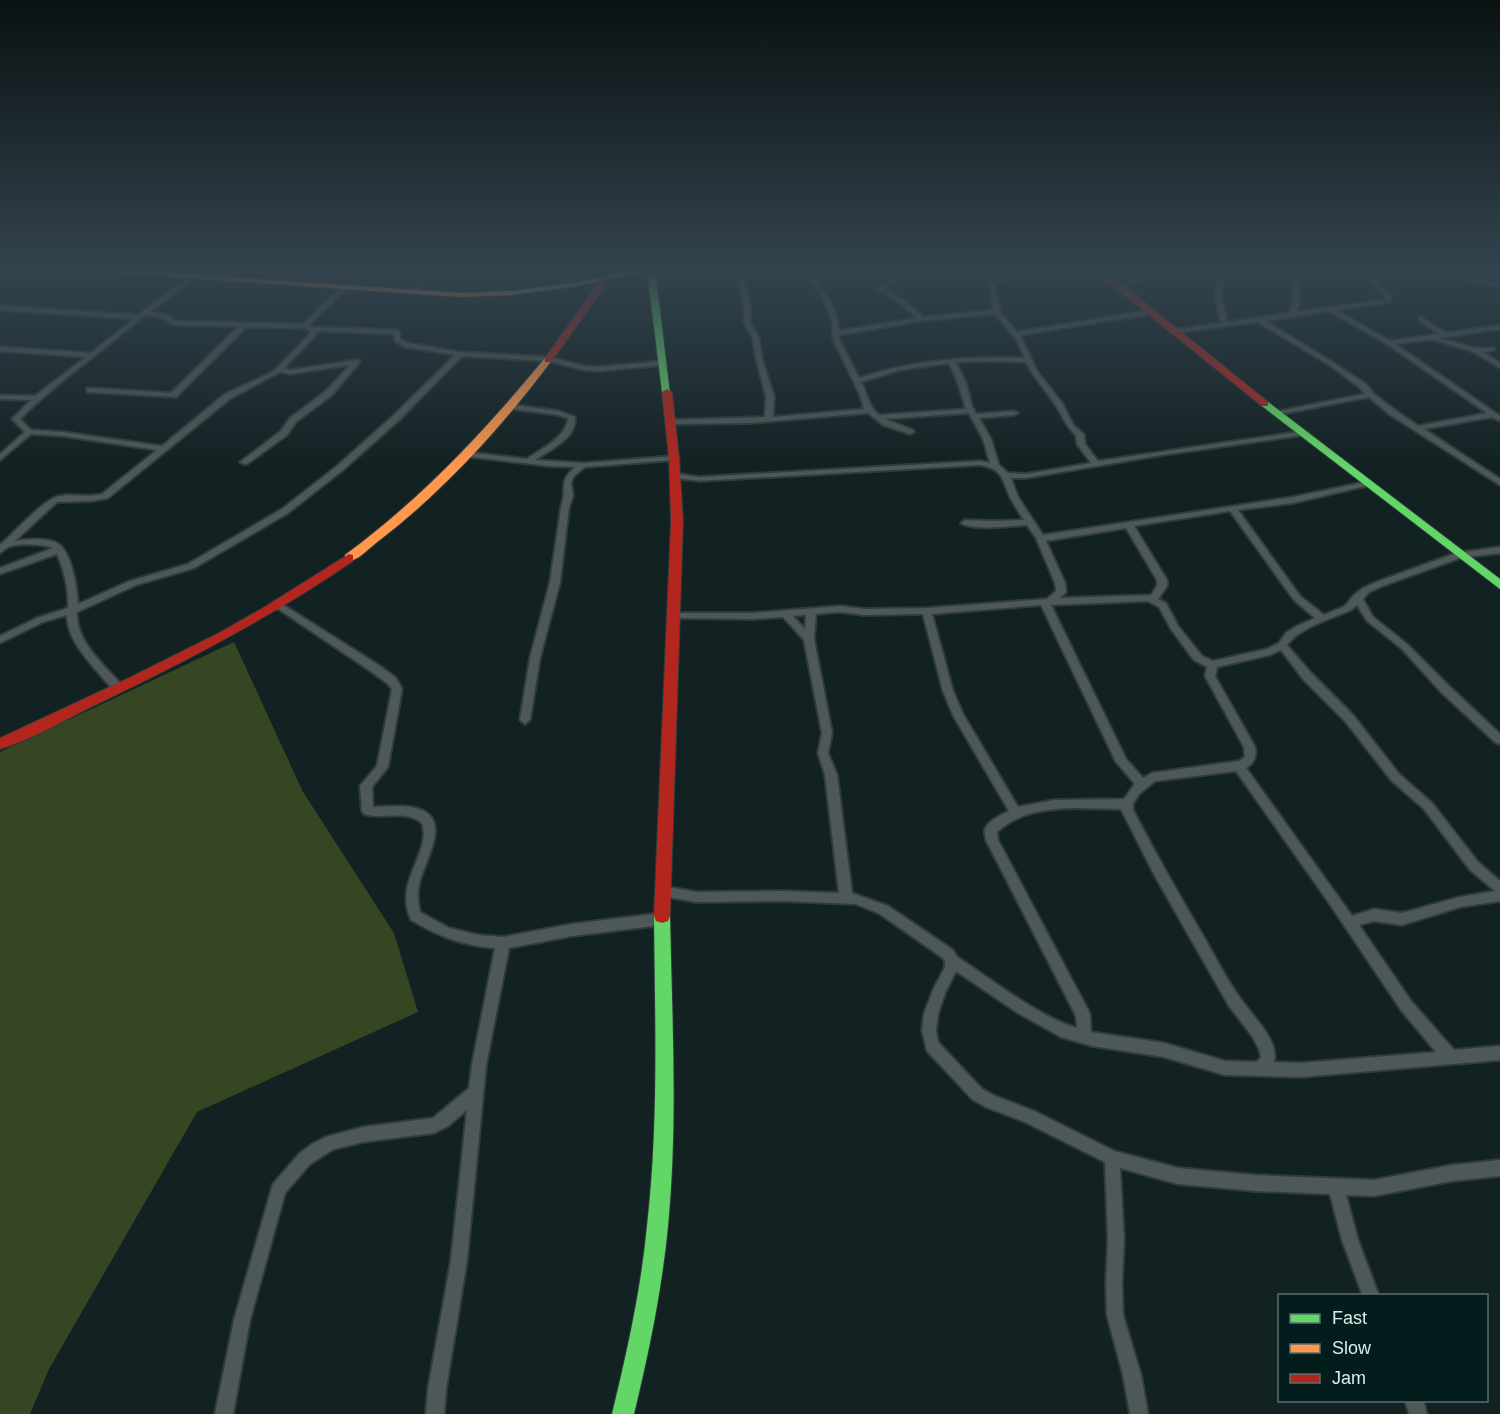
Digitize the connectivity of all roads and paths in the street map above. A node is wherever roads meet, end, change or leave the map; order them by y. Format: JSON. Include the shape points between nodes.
{"nodes":[{"id":1,"x":117,"y":335,"type":"edge"},
{"id":2,"x":234,"y":335,"type":"edge"},
{"id":3,"x":313,"y":335,"type":"edge"},
{"id":4,"x":397,"y":335,"type":"edge"},
{"id":5,"x":569,"y":335,"type":"edge"},
{"id":6,"x":658,"y":335,"type":"edge"},
{"id":7,"x":754,"y":335,"type":"edge"},
{"id":8,"x":835,"y":335,"type":"edge"},
{"id":9,"x":1016,"y":335,"type":"edge"},
{"id":10,"x":1178,"y":335,"type":"edge"},
{"id":11,"x":1284,"y":335,"type":"edge"},
{"id":12,"x":1375,"y":335,"type":"edge"},
{"id":13,"x":1445,"y":335,"type":"edge"},
{"id":14,"x":1432,"y":338,"type":"junction"},
{"id":15,"x":1389,"y":343,"type":"junction"},
{"id":16,"x":0,"y":349,"type":"edge"},
{"id":17,"x":1492,"y":349,"type":"dead end"},
{"id":18,"x":1475,"y":350,"type":"junction"},
{"id":19,"x":460,"y":354,"type":"junction"},
{"id":20,"x":92,"y":355,"type":"junction"},
{"id":21,"x":549,"y":359,"type":"junction"},
{"id":22,"x":951,"y":360,"type":"junction"},
{"id":23,"x":1030,"y":360,"type":"junction"},
{"id":24,"x":663,"y":363,"type":"junction"},
{"id":25,"x":1500,"y":366,"type":"edge"},
{"id":26,"x":278,"y":369,"type":"junction"},
{"id":27,"x":857,"y":381,"type":"junction"},
{"id":28,"x":90,"y":390,"type":"dead end"},
{"id":29,"x":1370,"y":396,"type":"junction"},
{"id":30,"x":0,"y":397,"type":"edge"},
{"id":31,"x":37,"y":398,"type":"junction"},
{"id":32,"x":510,"y":406,"type":"junction"},
{"id":33,"x":869,"y":411,"type":"junction"},
{"id":34,"x":1014,"y":413,"type":"dead end"},
{"id":35,"x":1496,"y":413,"type":"edge"},
{"id":36,"x":973,"y":414,"type":"junction"},
{"id":37,"x":1279,"y":414,"type":"junction"},
{"id":38,"x":877,"y":417,"type":"junction"},
{"id":39,"x":1500,"y":419,"type":"edge"},
{"id":40,"x":769,"y":420,"type":"junction"},
{"id":41,"x":671,"y":422,"type":"junction"},
{"id":42,"x":1419,"y":428,"type":"junction"},
{"id":43,"x":29,"y":432,"type":"junction"},
{"id":44,"x":910,"y":432,"type":"dead end"},
{"id":45,"x":1304,"y":433,"type":"junction"},
{"id":46,"x":163,"y":448,"type":"junction"},
{"id":47,"x":466,"y":454,"type":"junction"},
{"id":48,"x":0,"y":458,"type":"edge"},
{"id":49,"x":675,"y":458,"type":"junction"},
{"id":50,"x":530,"y":460,"type":"junction"},
{"id":51,"x":244,"y":462,"type":"dead end"},
{"id":52,"x":583,"y":465,"type":"junction"},
{"id":53,"x":1097,"y":465,"type":"junction"},
{"id":54,"x":995,"y":466,"type":"junction"},
{"id":55,"x":1006,"y":475,"type":"junction"},
{"id":56,"x":678,"y":476,"type":"junction"},
{"id":57,"x":1367,"y":483,"type":"junction"},
{"id":58,"x":1500,"y":483,"type":"edge"},
{"id":59,"x":1232,"y":508,"type":"junction"},
{"id":60,"x":1029,"y":522,"type":"junction"},
{"id":61,"x":965,"y":523,"type":"dead end"},
{"id":62,"x":1129,"y":525,"type":"junction"},
{"id":63,"x":1040,"y":537,"type":"junction"},
{"id":64,"x":3,"y":547,"type":"edge"},
{"id":65,"x":1500,"y":549,"type":"edge"},
{"id":66,"x":59,"y":550,"type":"junction"},
{"id":67,"x":1460,"y":555,"type":"junction"},
{"id":68,"x":0,"y":571,"type":"edge"},
{"id":69,"x":1500,"y":585,"type":"edge"},
{"id":70,"x":1059,"y":595,"type":"junction"},
{"id":71,"x":1357,"y":597,"type":"junction"},
{"id":72,"x":1154,"y":599,"type":"junction"},
{"id":73,"x":1071,"y":600,"type":"junction"},
{"id":74,"x":1047,"y":603,"type":"junction"},
{"id":75,"x":277,"y":604,"type":"junction"},
{"id":76,"x":73,"y":610,"type":"junction"},
{"id":77,"x":927,"y":610,"type":"junction"},
{"id":78,"x":811,"y":613,"type":"junction"},
{"id":79,"x":786,"y":614,"type":"junction"},
{"id":80,"x":674,"y":615,"type":"junction"},
{"id":81,"x":1323,"y":619,"type":"junction"},
{"id":82,"x":809,"y":639,"type":"junction"},
{"id":83,"x":0,"y":640,"type":"edge"},
{"id":84,"x":1282,"y":645,"type":"junction"},
{"id":85,"x":1212,"y":665,"type":"junction"},
{"id":86,"x":118,"y":688,"type":"junction"},
{"id":87,"x":525,"y":720,"type":"dead end"},
{"id":88,"x":1500,"y":740,"type":"edge"},
{"id":89,"x":0,"y":744,"type":"edge"},
{"id":90,"x":1239,"y":766,"type":"junction"},
{"id":91,"x":1142,"y":783,"type":"junction"},
{"id":92,"x":1127,"y":804,"type":"junction"},
{"id":93,"x":1016,"y":813,"type":"junction"},
{"id":94,"x":1500,"y":888,"type":"edge"},
{"id":95,"x":662,"y":891,"type":"junction"},
{"id":96,"x":1500,"y":896,"type":"edge"},
{"id":97,"x":846,"y":898,"type":"junction"},
{"id":98,"x":662,"y":919,"type":"junction"},
{"id":99,"x":1350,"y":922,"type":"junction"},
{"id":100,"x":503,"y":943,"type":"junction"},
{"id":101,"x":952,"y":961,"type":"junction"},
{"id":102,"x":1084,"y":1036,"type":"junction"},
{"id":103,"x":1500,"y":1053,"type":"edge"},
{"id":104,"x":1451,"y":1057,"type":"junction"},
{"id":105,"x":1260,"y":1069,"type":"junction"},
{"id":106,"x":477,"y":1091,"type":"junction"},
{"id":107,"x":1112,"y":1158,"type":"junction"},
{"id":108,"x":1500,"y":1168,"type":"edge"},
{"id":109,"x":1336,"y":1186,"type":"junction"},
{"id":110,"x":1370,"y":1294,"type":"edge"},
{"id":111,"x":224,"y":1414,"type":"edge"},
{"id":112,"x":435,"y":1414,"type":"edge"},
{"id":113,"x":624,"y":1414,"type":"edge"},
{"id":114,"x":1139,"y":1414,"type":"edge"}],
"edges":[{"from":1,"to":20,"type":"street"},
{"from":2,"to":28,"type":"street","via":[[173,395]]},
{"from":3,"to":26,"type":"street"},
{"from":4,"to":19,"type":"street","via":[[397,340],[405,345]]},
{"from":5,"to":21,"type":"street"},
{"from":6,"to":24,"type":"street"},
{"from":7,"to":40,"type":"street","via":[[770,396]]},
{"from":8,"to":27,"type":"street"},
{"from":9,"to":23,"type":"street"},
{"from":10,"to":37,"type":"street"},
{"from":11,"to":29,"type":"street","via":[[1355,380]]},
{"from":12,"to":15,"type":"street"},
{"from":13,"to":14,"type":"street"},
{"from":14,"to":15,"type":"street"},
{"from":14,"to":18,"type":"street"},
{"from":15,"to":35,"type":"street"},
{"from":16,"to":20,"type":"street"},
{"from":17,"to":18,"type":"street"},
{"from":18,"to":25,"type":"street"},
{"from":19,"to":21,"type":"street"},
{"from":19,"to":76,"type":"street","via":[[356,454],[285,510],[191,566],[133,584]]},
{"from":20,"to":31,"type":"street"},
{"from":21,"to":24,"type":"street","via":[[599,369]]},
{"from":21,"to":32,"type":"street"},
{"from":22,"to":23,"type":"street"},
{"from":22,"to":27,"type":"street","via":[[904,366]]},
{"from":22,"to":36,"type":"street"},
{"from":23,"to":53,"type":"street"},
{"from":24,"to":41,"type":"street"},
{"from":26,"to":46,"type":"street","via":[[228,396]]},
{"from":26,"to":51,"type":"street","via":[[290,372],[357,362],[329,393],[293,420],[284,433]]},
{"from":27,"to":33,"type":"street"},
{"from":29,"to":37,"type":"street"},
{"from":29,"to":42,"type":"street"},
{"from":30,"to":31,"type":"street"},
{"from":31,"to":43,"type":"street","via":[[16,419]]},
{"from":32,"to":47,"type":"street"},
{"from":32,"to":50,"type":"street","via":[[571,417],[567,435]]},
{"from":33,"to":38,"type":"street"},
{"from":33,"to":40,"type":"street"},
{"from":34,"to":36,"type":"street"},
{"from":35,"to":39,"type":"street"},
{"from":35,"to":42,"type":"street"},
{"from":36,"to":38,"type":"street"},
{"from":36,"to":54,"type":"street"},
{"from":37,"to":45,"type":"street"},
{"from":38,"to":44,"type":"street"},
{"from":40,"to":41,"type":"street"},
{"from":41,"to":49,"type":"street"},
{"from":42,"to":58,"type":"street"},
{"from":43,"to":46,"type":"street"},
{"from":43,"to":48,"type":"street"},
{"from":45,"to":53,"type":"street"},
{"from":45,"to":57,"type":"street"},
{"from":46,"to":64,"type":"street","via":[[105,496],[65,497],[50,503]]},
{"from":47,"to":50,"type":"street"},
{"from":47,"to":75,"type":"street","via":[[414,505],[354,555]]},
{"from":49,"to":52,"type":"street"},
{"from":49,"to":56,"type":"street"},
{"from":50,"to":52,"type":"street"},
{"from":52,"to":87,"type":"street","via":[[567,482],[569,496],[555,582]]},
{"from":53,"to":55,"type":"street","via":[[1026,476]]},
{"from":54,"to":55,"type":"street"},
{"from":54,"to":56,"type":"street","via":[[980,463],[700,479]]},
{"from":55,"to":60,"type":"street"},
{"from":56,"to":80,"type":"street"},
{"from":57,"to":59,"type":"street","via":[[1293,500]]},
{"from":57,"to":67,"type":"street"},
{"from":59,"to":62,"type":"street"},
{"from":59,"to":81,"type":"street","via":[[1296,598]]},
{"from":60,"to":61,"type":"street"},
{"from":60,"to":63,"type":"street"},
{"from":62,"to":63,"type":"street"},
{"from":62,"to":72,"type":"street","via":[[1162,580]]},
{"from":63,"to":70,"type":"street","via":[[1060,583]]},
{"from":64,"to":66,"type":"street","via":[[28,542],[50,544]]},
{"from":65,"to":67,"type":"street"},
{"from":66,"to":68,"type":"street"},
{"from":66,"to":76,"type":"street","via":[[72,589]]},
{"from":67,"to":69,"type":"street"},
{"from":67,"to":71,"type":"street"},
{"from":70,"to":73,"type":"street"},
{"from":70,"to":74,"type":"street"},
{"from":71,"to":81,"type":"street","via":[[1348,608]]},
{"from":71,"to":88,"type":"street","via":[[1370,619],[1404,646]]},
{"from":72,"to":73,"type":"street"},
{"from":72,"to":85,"type":"street","via":[[1163,605],[1198,658]]},
{"from":73,"to":74,"type":"street"},
{"from":74,"to":77,"type":"street"},
{"from":74,"to":91,"type":"street","via":[[1096,713],[1122,762]]},
{"from":75,"to":86,"type":"street"},
{"from":75,"to":100,"type":"street","via":[[376,669],[397,689],[382,767],[366,786],[366,806],[374,812],[423,815],[429,825],[430,837],[413,882],[411,902],[415,916],[446,933]]},
{"from":76,"to":83,"type":"street","via":[[40,620]]},
{"from":76,"to":86,"type":"street","via":[[72,626],[82,644]]},
{"from":77,"to":78,"type":"street","via":[[840,609]]},
{"from":77,"to":93,"type":"street","via":[[958,715]]},
{"from":78,"to":79,"type":"street"},
{"from":78,"to":82,"type":"street"},
{"from":79,"to":80,"type":"street"},
{"from":79,"to":82,"type":"street"},
{"from":80,"to":95,"type":"street"},
{"from":81,"to":84,"type":"street","via":[[1289,635]]},
{"from":82,"to":97,"type":"street","via":[[827,733],[823,753],[831,775]]},
{"from":84,"to":85,"type":"street","via":[[1260,655]]},
{"from":84,"to":94,"type":"street","via":[[1306,676],[1349,718],[1395,777],[1428,806],[1474,866]]},
{"from":85,"to":90,"type":"street","via":[[1214,687],[1251,749],[1250,759]]},
{"from":86,"to":89,"type":"street"},
{"from":90,"to":91,"type":"street","via":[[1152,777]]},
{"from":90,"to":99,"type":"street"},
{"from":91,"to":92,"type":"street"},
{"from":92,"to":93,"type":"street","via":[[1039,806]]},
{"from":92,"to":105,"type":"street","via":[[1128,816],[1159,872],[1234,1001],[1266,1047],[1268,1059]]},
{"from":93,"to":102,"type":"street","via":[[996,824],[991,830],[992,840],[1079,1006]]},
{"from":95,"to":97,"type":"street","via":[[711,898]]},
{"from":95,"to":98,"type":"street"},
{"from":96,"to":99,"type":"street","via":[[1461,902],[1402,919],[1374,915]]},
{"from":97,"to":101,"type":"street","via":[[885,910],[948,954]]},
{"from":98,"to":100,"type":"street"},
{"from":98,"to":113,"type":"street","via":[[660,1199],[641,1340]]},
{"from":99,"to":104,"type":"street","via":[[1410,1012]]},
{"from":100,"to":106,"type":"street"},
{"from":101,"to":102,"type":"street","via":[[1061,1030]]},
{"from":101,"to":107,"type":"street","via":[[933,1004],[928,1036],[932,1046],[977,1094]]},
{"from":102,"to":105,"type":"street","via":[[1164,1050],[1226,1068]]},
{"from":103,"to":104,"type":"street"},
{"from":104,"to":105,"type":"street","via":[[1301,1070]]},
{"from":106,"to":111,"type":"street","via":[[436,1126],[348,1136],[324,1145],[288,1176],[279,1189],[242,1320]]},
{"from":106,"to":112,"type":"street","via":[[459,1260]]},
{"from":107,"to":109,"type":"street","via":[[1208,1180]]},
{"from":107,"to":114,"type":"street","via":[[1115,1315]]},
{"from":108,"to":109,"type":"street","via":[[1374,1188]]},
{"from":109,"to":110,"type":"street"}]}
